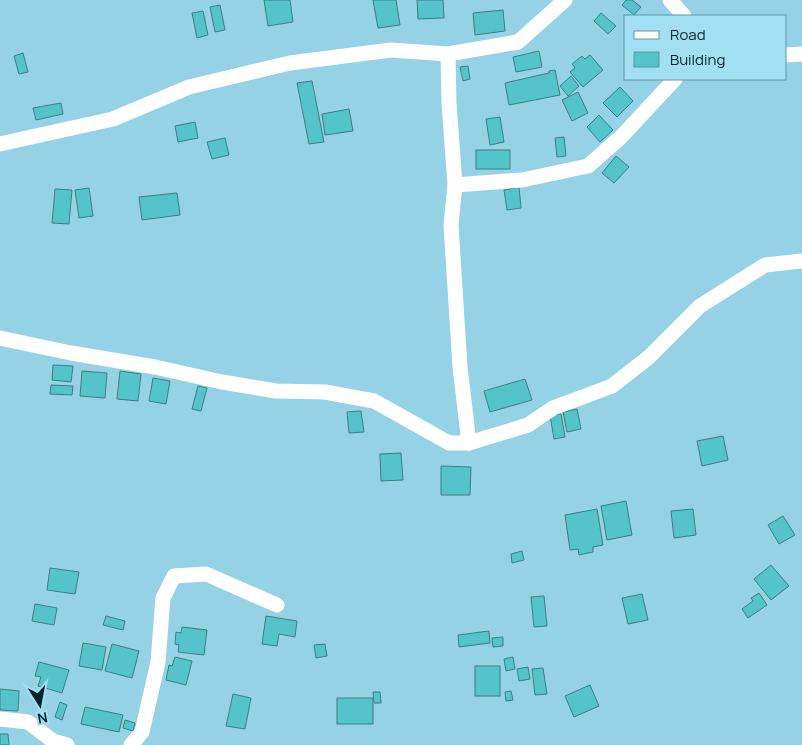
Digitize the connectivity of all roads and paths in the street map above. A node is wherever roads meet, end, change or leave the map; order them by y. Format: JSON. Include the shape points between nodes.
{"nodes":[{"id":1,"x":670,"y":0,"type":"edge"},
{"id":2,"x":565,"y":1,"type":"edge"},
{"id":3,"x":683,"y":15,"type":"edge"},
{"id":4,"x":448,"y":54,"type":"junction"},
{"id":5,"x":802,"y":54,"type":"edge"},
{"id":6,"x":787,"y":55,"type":"edge"},
{"id":7,"x":674,"y":80,"type":"edge"},
{"id":8,"x":0,"y":144,"type":"edge"},
{"id":9,"x":455,"y":185,"type":"junction"},
{"id":10,"x":802,"y":261,"type":"edge"},
{"id":11,"x":0,"y":338,"type":"edge"},
{"id":12,"x":469,"y":443,"type":"junction"},
{"id":13,"x":277,"y":605,"type":"dead end"},
{"id":14,"x":0,"y":719,"type":"edge"},
{"id":15,"x":68,"y":745,"type":"edge"},
{"id":16,"x":131,"y":745,"type":"edge"}],
"edges":[{"from":1,"to":3,"type":"street"},
{"from":2,"to":4,"type":"street","via":[[518,42]]},
{"from":4,"to":8,"type":"street","via":[[391,50],[290,63],[190,87],[113,119]]},
{"from":4,"to":9,"type":"street"},
{"from":5,"to":6,"type":"street"},
{"from":7,"to":9,"type":"street","via":[[621,137],[588,166],[522,180]]},
{"from":9,"to":12,"type":"street","via":[[451,225],[460,367]]},
{"from":10,"to":12,"type":"street","via":[[765,265],[700,306],[649,357],[612,386],[553,408],[528,425]]},
{"from":11,"to":12,"type":"street","via":[[222,382],[276,391],[325,392],[374,401],[449,443]]},
{"from":13,"to":16,"type":"street","via":[[206,574],[174,576],[163,598],[158,662],[142,732]]},
{"from":14,"to":15,"type":"street","via":[[28,722],[53,741]]}]}
